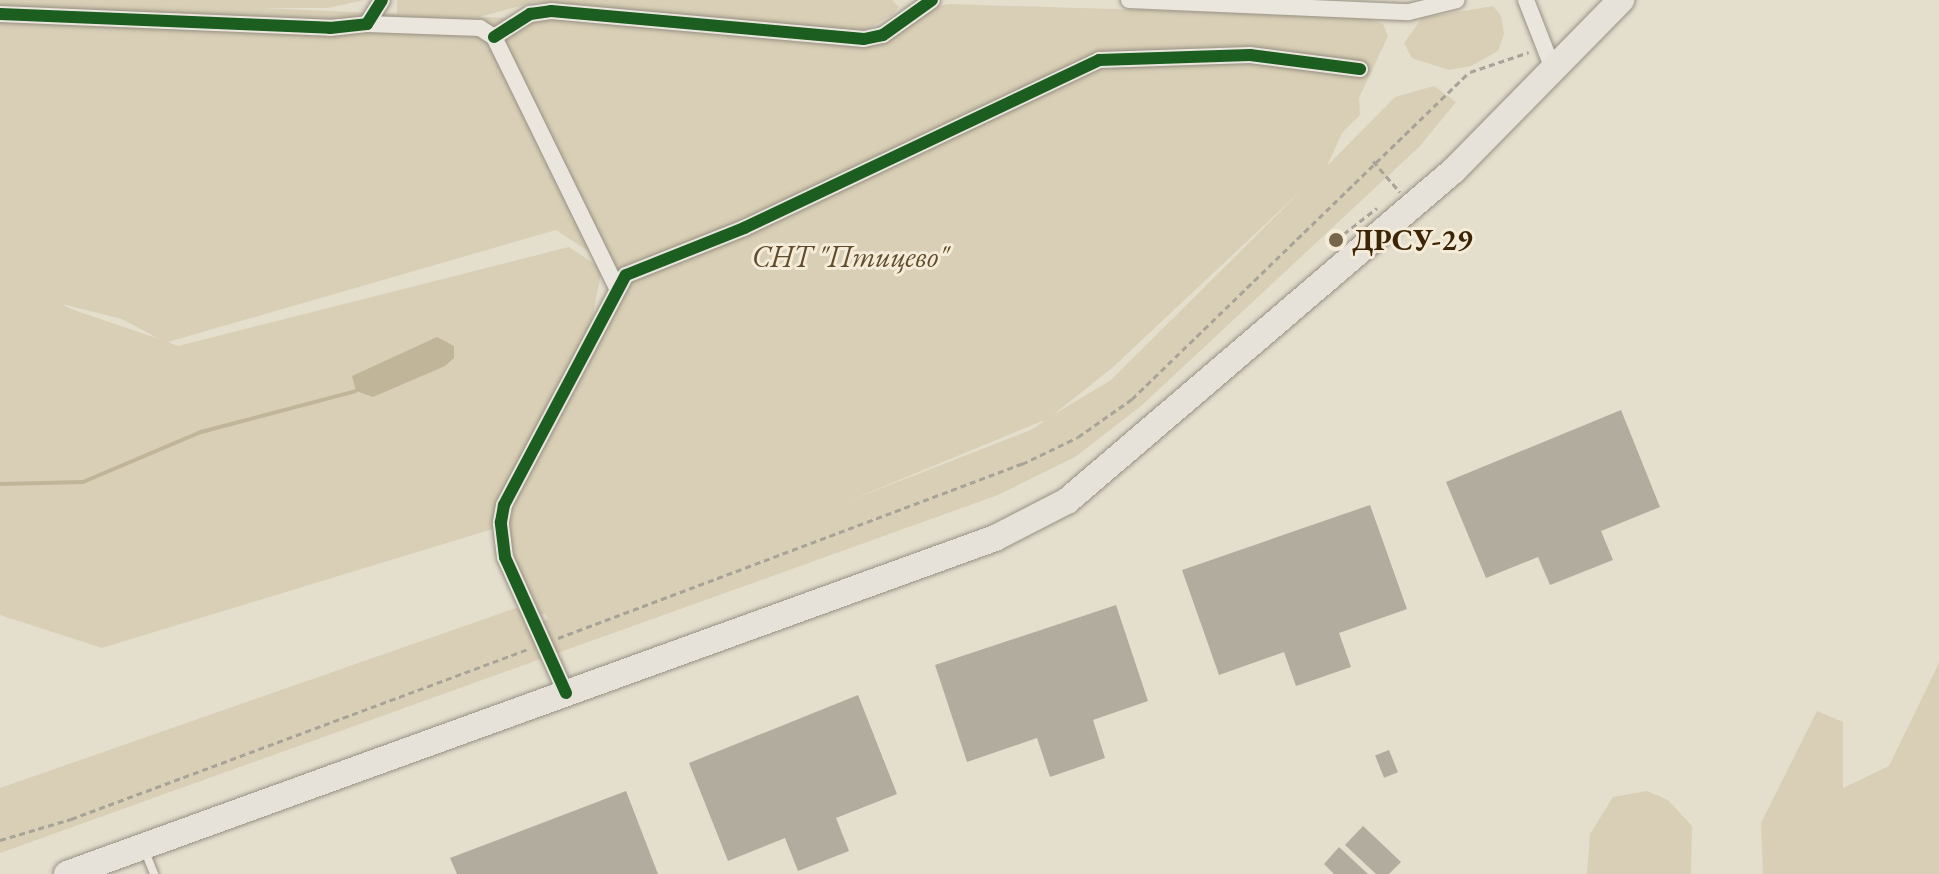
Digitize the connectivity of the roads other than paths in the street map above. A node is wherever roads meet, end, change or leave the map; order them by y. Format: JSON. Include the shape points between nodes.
{"nodes":[{"id":1,"x":382,"y":0,"type":"edge"},
{"id":2,"x":932,"y":0,"type":"edge"},
{"id":3,"x":1129,"y":0,"type":"edge"},
{"id":4,"x":1457,"y":0,"type":"edge"},
{"id":5,"x":1526,"y":0,"type":"edge"},
{"id":6,"x":1621,"y":0,"type":"edge"},
{"id":7,"x":0,"y":14,"type":"edge"},
{"id":8,"x":367,"y":24,"type":"junction"},
{"id":9,"x":494,"y":37,"type":"junction"},
{"id":10,"x":1548,"y":58,"type":"junction"},
{"id":11,"x":1360,"y":69,"type":"dead end"},
{"id":12,"x":616,"y":286,"type":"junction"},
{"id":13,"x":566,"y":693,"type":"junction"},
{"id":14,"x":143,"y":846,"type":"junction"},
{"id":15,"x":67,"y":874,"type":"edge"},
{"id":16,"x":154,"y":874,"type":"edge"}],
"edges":[{"from":1,"to":8,"type":"street"},
{"from":2,"to":9,"type":"street","via":[[883,35],[864,39],[551,11],[530,14]]},
{"from":3,"to":4,"type":"street","via":[[1409,12]]},
{"from":5,"to":10,"type":"street"},
{"from":6,"to":10,"type":"main road"},
{"from":7,"to":8,"type":"street","via":[[270,29]]},
{"from":8,"to":9,"type":"street","via":[[480,28]]},
{"from":9,"to":12,"type":"street"},
{"from":10,"to":13,"type":"main road","via":[[1453,171],[1067,501],[995,538]]},
{"from":11,"to":12,"type":"street","via":[[1250,55],[1099,60],[744,228],[626,275]]},
{"from":12,"to":13,"type":"street","via":[[504,505],[505,557]]},
{"from":13,"to":14,"type":"main road"},
{"from":14,"to":15,"type":"main road"},
{"from":14,"to":16,"type":"lane"}]}
